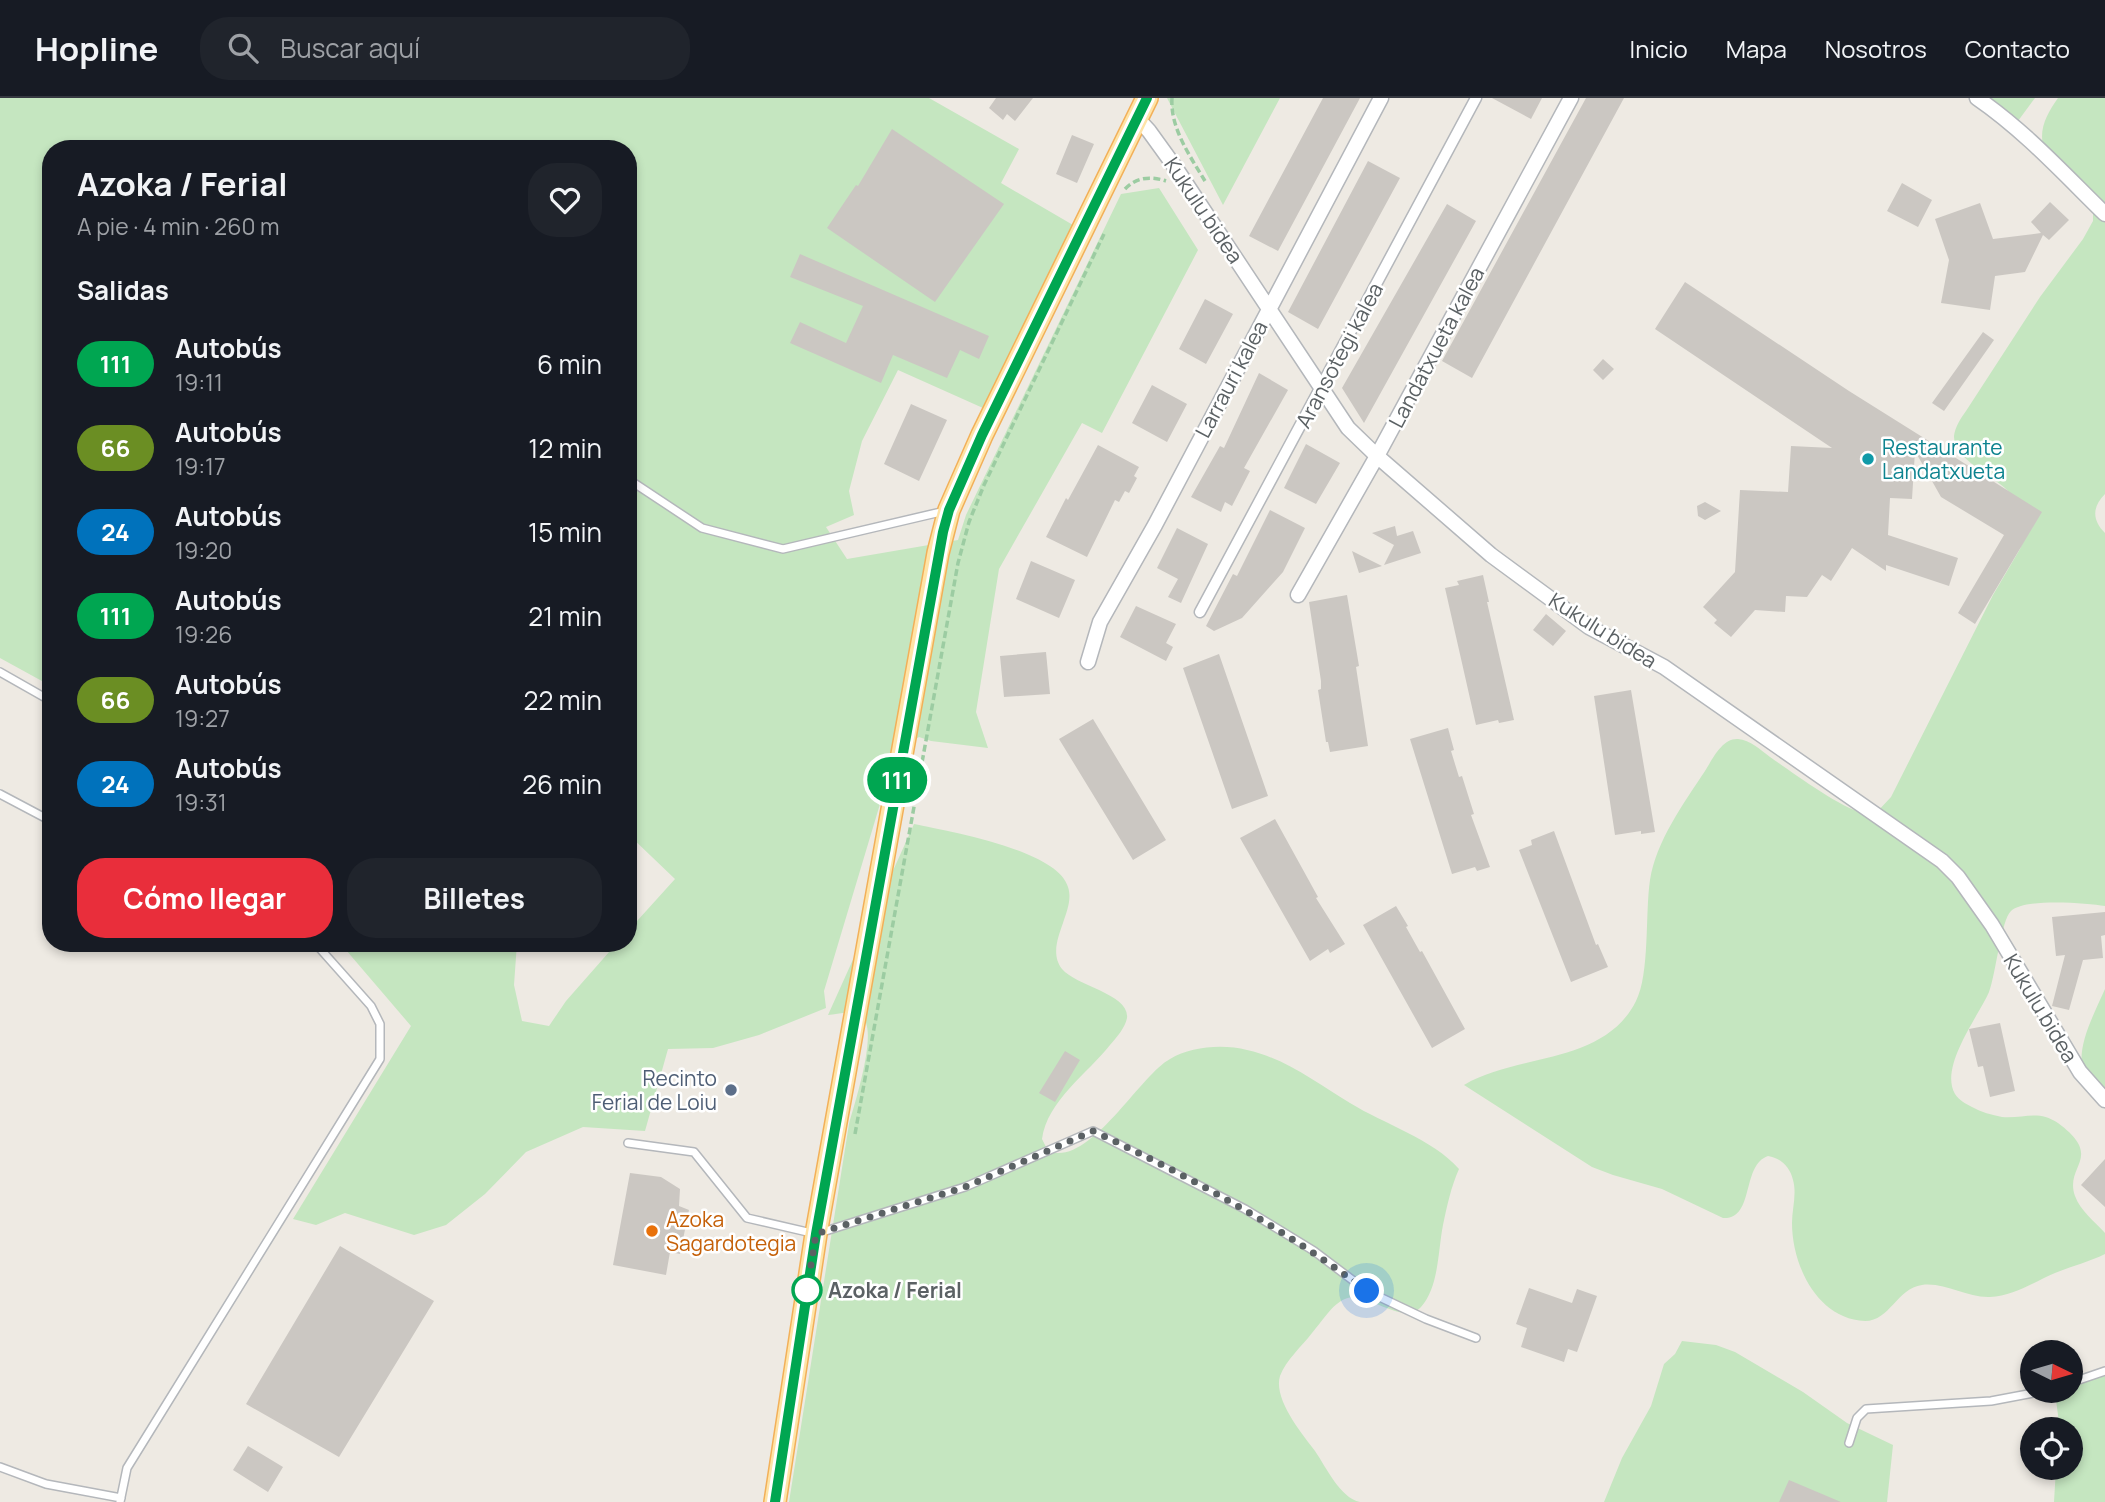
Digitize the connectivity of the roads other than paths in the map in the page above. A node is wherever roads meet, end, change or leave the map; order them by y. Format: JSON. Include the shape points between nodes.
{"nodes":[{"id":1,"x":1147,"y":98,"type":"edge"},
{"id":2,"x":1381,"y":98,"type":"edge"},
{"id":3,"x":1476,"y":98,"type":"edge"},
{"id":4,"x":1571,"y":98,"type":"edge"},
{"id":5,"x":1977,"y":98,"type":"edge"},
{"id":6,"x":1138,"y":119,"type":"junction"},
{"id":7,"x":2105,"y":214,"type":"edge"},
{"id":8,"x":1270,"y":307,"type":"junction"},
{"id":9,"x":1322,"y":388,"type":"junction"},
{"id":10,"x":1377,"y":456,"type":"junction"},
{"id":11,"x":637,"y":486,"type":"edge"},
{"id":12,"x":949,"y":510,"type":"junction"},
{"id":13,"x":1297,"y":595,"type":"dead end"},
{"id":14,"x":1200,"y":612,"type":"dead end"},
{"id":15,"x":1088,"y":662,"type":"dead end"},
{"id":16,"x":0,"y":672,"type":"edge"},
{"id":17,"x":42,"y":696,"type":"edge"},
{"id":18,"x":0,"y":794,"type":"edge"},
{"id":19,"x":42,"y":816,"type":"edge"},
{"id":20,"x":323,"y":952,"type":"edge"},
{"id":21,"x":2105,"y":1100,"type":"edge"},
{"id":22,"x":628,"y":1143,"type":"dead end"},
{"id":23,"x":816,"y":1234,"type":"junction"},
{"id":24,"x":1476,"y":1338,"type":"dead end"},
{"id":25,"x":2105,"y":1371,"type":"edge"},
{"id":26,"x":2083,"y":1379,"type":"edge"},
{"id":27,"x":2020,"y":1396,"type":"edge"},
{"id":28,"x":1849,"y":1443,"type":"dead end"},
{"id":29,"x":0,"y":1467,"type":"edge"},
{"id":30,"x":121,"y":1500,"type":"edge"},
{"id":31,"x":775,"y":1502,"type":"edge"}],
"edges":[{"from":1,"to":6,"type":"main road"},
{"from":2,"to":8,"type":"street","name":"Larrauri kalea"},
{"from":3,"to":9,"type":"street","name":"Aransotegi kalea"},
{"from":4,"to":10,"type":"street","name":"Landatxueta kalea"},
{"from":5,"to":7,"type":"street","via":[[2022,133]]},
{"from":6,"to":8,"type":"street","name":"Kukulu bidea"},
{"from":6,"to":12,"type":"main road"},
{"from":8,"to":9,"type":"street","name":"Kukulu bidea"},
{"from":8,"to":15,"type":"street","name":"Larrauri kalea","via":[[1100,622]]},
{"from":9,"to":10,"type":"street","name":"Kukulu bidea","via":[[1348,428]]},
{"from":9,"to":14,"type":"street","name":"Aransotegi kalea"},
{"from":10,"to":13,"type":"street","name":"Landatxueta kalea"},
{"from":10,"to":21,"type":"street","name":"Kukulu bidea","via":[[1491,555],[1589,627],[1664,667],[1942,861],[1992,925],[2080,1072]]},
{"from":11,"to":12,"type":"lane","via":[[702,528],[783,549]]},
{"from":12,"to":23,"type":"main road","via":[[937,553]]},
{"from":16,"to":17,"type":"lane"},
{"from":18,"to":19,"type":"lane"},
{"from":20,"to":30,"type":"lane","via":[[371,1006],[380,1024],[380,1059],[127,1468]]},
{"from":22,"to":23,"type":"lane","via":[[694,1152],[747,1218]]},
{"from":23,"to":24,"type":"lane","via":[[965,1187],[1093,1131],[1245,1209],[1314,1251],[1367,1291]]},
{"from":23,"to":31,"type":"main road"},
{"from":25,"to":26,"type":"lane"},
{"from":27,"to":28,"type":"lane","via":[[1866,1409],[1857,1418]]},
{"from":29,"to":30,"type":"lane","via":[[46,1485]]}]}
